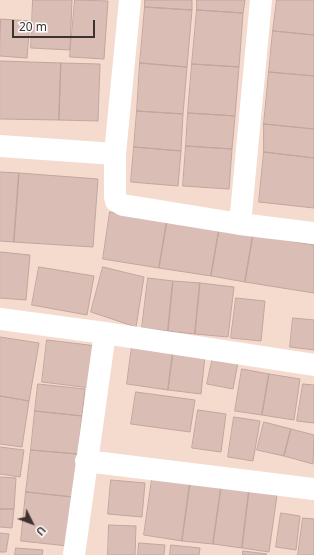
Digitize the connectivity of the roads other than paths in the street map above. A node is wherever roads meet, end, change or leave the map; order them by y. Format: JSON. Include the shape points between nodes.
{"nodes":[{"id":1,"x":130,"y":0,"type":"edge"},
{"id":2,"x":261,"y":0,"type":"edge"},
{"id":3,"x":0,"y":146,"type":"edge"},
{"id":4,"x":115,"y":154,"type":"junction"},
{"id":5,"x":240,"y":224,"type":"junction"},
{"id":6,"x":314,"y":233,"type":"edge"},
{"id":7,"x":0,"y":319,"type":"edge"},
{"id":8,"x":105,"y":333,"type":"junction"},
{"id":9,"x":314,"y":365,"type":"edge"},
{"id":10,"x":86,"y":461,"type":"junction"},
{"id":11,"x":314,"y":489,"type":"edge"},
{"id":12,"x":74,"y":555,"type":"edge"}],
"edges":[{"from":1,"to":4,"type":"street"},
{"from":2,"to":5,"type":"street"},
{"from":3,"to":4,"type":"street"},
{"from":4,"to":5,"type":"street","via":[[115,197],[120,204]]},
{"from":5,"to":6,"type":"street"},
{"from":7,"to":8,"type":"street"},
{"from":8,"to":9,"type":"street"},
{"from":8,"to":10,"type":"street"},
{"from":10,"to":11,"type":"street"},
{"from":10,"to":12,"type":"street"}]}
